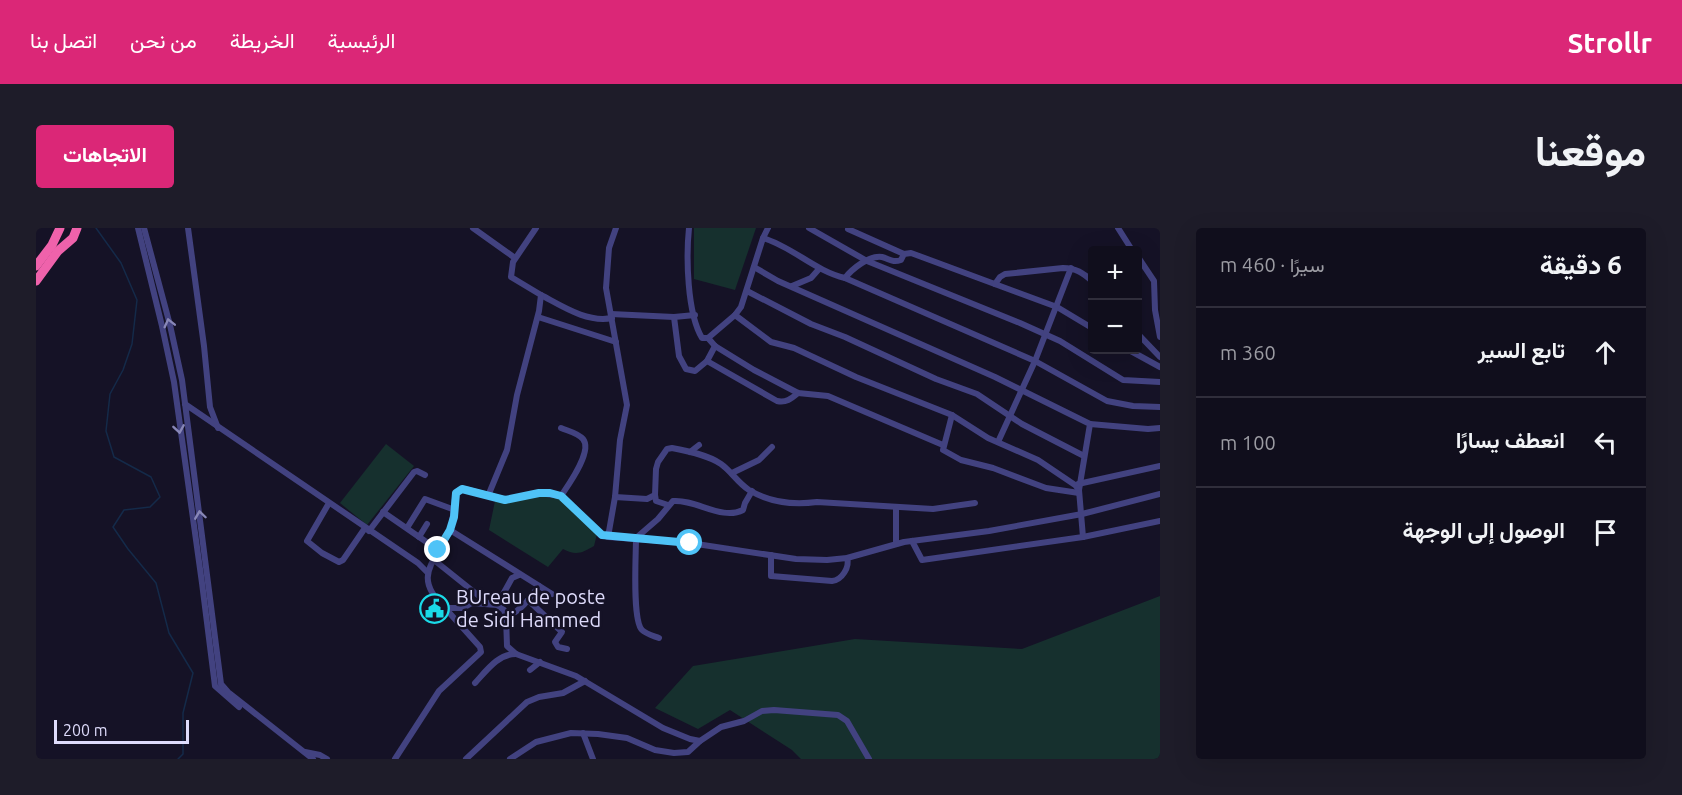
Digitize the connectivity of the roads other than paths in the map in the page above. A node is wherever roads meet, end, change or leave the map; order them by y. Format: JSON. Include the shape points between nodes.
{"nodes":[{"id":1,"x":138,"y":228,"type":"edge"},
{"id":2,"x":144,"y":228,"type":"edge"},
{"id":3,"x":188,"y":228,"type":"edge"},
{"id":4,"x":473,"y":228,"type":"edge"},
{"id":5,"x":616,"y":228,"type":"edge"},
{"id":6,"x":689,"y":228,"type":"edge"},
{"id":7,"x":768,"y":228,"type":"edge"},
{"id":8,"x":809,"y":228,"type":"edge"},
{"id":9,"x":1118,"y":228,"type":"edge"},
{"id":10,"x":58,"y":229,"type":"edge"},
{"id":11,"x":76,"y":229,"type":"edge"},
{"id":12,"x":534,"y":229,"type":"edge"},
{"id":13,"x":848,"y":229,"type":"edge"},
{"id":14,"x":763,"y":238,"type":"junction"},
{"id":15,"x":67,"y":243,"type":"junction"},
{"id":16,"x":1129,"y":246,"type":"edge"},
{"id":17,"x":904,"y":254,"type":"junction"},
{"id":18,"x":515,"y":258,"type":"junction"},
{"id":19,"x":867,"y":261,"type":"junction"},
{"id":20,"x":1142,"y":264,"type":"edge"},
{"id":21,"x":36,"y":266,"type":"edge"},
{"id":22,"x":754,"y":267,"type":"junction"},
{"id":23,"x":819,"y":268,"type":"junction"},
{"id":24,"x":1071,"y":268,"type":"junction"},
{"id":25,"x":845,"y":278,"type":"junction"},
{"id":26,"x":1088,"y":278,"type":"edge"},
{"id":27,"x":36,"y":281,"type":"edge"},
{"id":28,"x":995,"y":284,"type":"junction"},
{"id":29,"x":792,"y":286,"type":"junction"},
{"id":30,"x":747,"y":291,"type":"junction"},
{"id":31,"x":541,"y":296,"type":"junction"},
{"id":32,"x":1057,"y":308,"type":"junction"},
{"id":33,"x":695,"y":315,"type":"junction"},
{"id":34,"x":735,"y":315,"type":"junction"},
{"id":35,"x":612,"y":316,"type":"junction"},
{"id":36,"x":538,"y":317,"type":"junction"},
{"id":37,"x":674,"y":317,"type":"junction"},
{"id":38,"x":1088,"y":326,"type":"edge"},
{"id":39,"x":1044,"y":334,"type":"junction"},
{"id":40,"x":1160,"y":337,"type":"edge"},
{"id":41,"x":1142,"y":338,"type":"edge"},
{"id":42,"x":708,"y":339,"type":"junction"},
{"id":43,"x":616,"y":342,"type":"junction"},
{"id":44,"x":715,"y":346,"type":"junction"},
{"id":45,"x":1136,"y":354,"type":"edge"},
{"id":46,"x":1160,"y":357,"type":"edge"},
{"id":47,"x":707,"y":361,"type":"junction"},
{"id":48,"x":1035,"y":361,"type":"junction"},
{"id":49,"x":1160,"y":367,"type":"edge"},
{"id":50,"x":1160,"y":382,"type":"edge"},
{"id":51,"x":1022,"y":390,"type":"junction"},
{"id":52,"x":798,"y":393,"type":"junction"},
{"id":53,"x":176,"y":406,"type":"junction"},
{"id":54,"x":1160,"y":406,"type":"edge"},
{"id":55,"x":186,"y":408,"type":"junction"},
{"id":56,"x":952,"y":415,"type":"junction"},
{"id":57,"x":1010,"y":416,"type":"junction"},
{"id":58,"x":1090,"y":424,"type":"junction"},
{"id":59,"x":218,"y":428,"type":"junction"},
{"id":60,"x":561,"y":428,"type":"dead end"},
{"id":61,"x":1160,"y":428,"type":"edge"},
{"id":62,"x":998,"y":442,"type":"junction"},
{"id":63,"x":699,"y":445,"type":"dead end"},
{"id":64,"x":943,"y":445,"type":"junction"},
{"id":65,"x":772,"y":447,"type":"dead end"},
{"id":66,"x":690,"y":452,"type":"junction"},
{"id":67,"x":1084,"y":456,"type":"junction"},
{"id":68,"x":1160,"y":466,"type":"edge"},
{"id":69,"x":732,"y":473,"type":"junction"},
{"id":70,"x":425,"y":475,"type":"dead end"},
{"id":71,"x":1078,"y":488,"type":"junction"},
{"id":72,"x":752,"y":491,"type":"junction"},
{"id":73,"x":1160,"y":494,"type":"edge"},
{"id":74,"x":655,"y":495,"type":"junction"},
{"id":75,"x":488,"y":496,"type":"junction"},
{"id":76,"x":561,"y":496,"type":"junction"},
{"id":77,"x":615,"y":497,"type":"junction"},
{"id":78,"x":975,"y":503,"type":"dead end"},
{"id":79,"x":329,"y":504,"type":"junction"},
{"id":80,"x":668,"y":505,"type":"junction"},
{"id":81,"x":896,"y":508,"type":"junction"},
{"id":82,"x":455,"y":510,"type":"junction"},
{"id":83,"x":383,"y":512,"type":"junction"},
{"id":84,"x":1082,"y":514,"type":"junction"},
{"id":85,"x":1160,"y":521,"type":"edge"},
{"id":86,"x":427,"y":524,"type":"dead end"},
{"id":87,"x":407,"y":528,"type":"junction"},
{"id":88,"x":367,"y":529,"type":"junction"},
{"id":89,"x":450,"y":530,"type":"junction"},
{"id":90,"x":419,"y":537,"type":"junction"},
{"id":91,"x":608,"y":537,"type":"junction"},
{"id":92,"x":1083,"y":537,"type":"junction"},
{"id":93,"x":636,"y":538,"type":"junction"},
{"id":94,"x":912,"y":541,"type":"junction"},
{"id":95,"x":896,"y":544,"type":"junction"},
{"id":96,"x":438,"y":550,"type":"junction"},
{"id":97,"x":771,"y":555,"type":"junction"},
{"id":98,"x":847,"y":558,"type":"junction"},
{"id":99,"x":434,"y":560,"type":"junction"},
{"id":100,"x":428,"y":573,"type":"junction"},
{"id":101,"x":519,"y":575,"type":"junction"},
{"id":102,"x":539,"y":586,"type":"junction"},
{"id":103,"x":552,"y":594,"type":"dead end"},
{"id":104,"x":528,"y":600,"type":"junction"},
{"id":105,"x":493,"y":605,"type":"junction"},
{"id":106,"x":444,"y":608,"type":"junction"},
{"id":107,"x":506,"y":617,"type":"junction"},
{"id":108,"x":659,"y":638,"type":"dead end"},
{"id":109,"x":209,"y":645,"type":"junction"},
{"id":110,"x":507,"y":646,"type":"junction"},
{"id":111,"x":567,"y":649,"type":"dead end"},
{"id":112,"x":216,"y":653,"type":"junction"},
{"id":113,"x":507,"y":654,"type":"junction"},
{"id":114,"x":516,"y":654,"type":"junction"},
{"id":115,"x":540,"y":662,"type":"junction"},
{"id":116,"x":530,"y":670,"type":"dead end"},
{"id":117,"x":585,"y":681,"type":"junction"},
{"id":118,"x":476,"y":683,"type":"dead end"},
{"id":119,"x":583,"y":734,"type":"junction"},
{"id":120,"x":700,"y":741,"type":"junction"},
{"id":121,"x":303,"y":752,"type":"junction"},
{"id":122,"x":306,"y":759,"type":"edge"},
{"id":123,"x":313,"y":759,"type":"edge"},
{"id":124,"x":327,"y":759,"type":"edge"},
{"id":125,"x":395,"y":759,"type":"edge"},
{"id":126,"x":466,"y":759,"type":"edge"},
{"id":127,"x":510,"y":759,"type":"edge"},
{"id":128,"x":584,"y":759,"type":"edge"},
{"id":129,"x":594,"y":759,"type":"edge"},
{"id":130,"x":869,"y":759,"type":"edge"}],
"edges":[{"from":1,"to":53,"type":"street","via":[[174,382]]},
{"from":55,"to":2,"type":"street","one_way":true,"via":[[170,325]]},
{"from":3,"to":59,"type":"street","via":[[210,407]]},
{"from":4,"to":18,"type":"street"},
{"from":5,"to":35,"type":"street","via":[[606,268]]},
{"from":6,"to":33,"type":"street","via":[[689,283]]},
{"from":7,"to":14,"type":"street"},
{"from":8,"to":19,"type":"street"},
{"from":9,"to":16,"type":"street"},
{"from":10,"to":15,"type":"street"},
{"from":10,"to":21,"type":"highway","via":[[52,245]]},
{"from":11,"to":15,"type":"highway"},
{"from":12,"to":18,"type":"street"},
{"from":13,"to":17,"type":"street"},
{"from":14,"to":22,"type":"street"},
{"from":14,"to":23,"type":"street","via":[[779,243]]},
{"from":15,"to":27,"type":"highway"},
{"from":17,"to":19,"type":"street","via":[[897,262],[881,257]]},
{"from":17,"to":28,"type":"street","via":[[911,253]]},
{"from":18,"to":31,"type":"street","via":[[511,277]]},
{"from":19,"to":25,"type":"street"},
{"from":19,"to":39,"type":"street"},
{"from":20,"to":40,"type":"street","via":[[1154,281]]},
{"from":22,"to":29,"type":"street"},
{"from":22,"to":30,"type":"street"},
{"from":23,"to":25,"type":"street"},
{"from":23,"to":29,"type":"street","via":[[811,278]]},
{"from":24,"to":26,"type":"street"},
{"from":24,"to":28,"type":"street","via":[[1005,274]]},
{"from":24,"to":32,"type":"street"},
{"from":25,"to":48,"type":"street"},
{"from":28,"to":32,"type":"street"},
{"from":29,"to":51,"type":"street"},
{"from":30,"to":34,"type":"street"},
{"from":30,"to":57,"type":"street","via":[[811,324],[977,394]]},
{"from":31,"to":35,"type":"street","via":[[594,318]]},
{"from":31,"to":36,"type":"street"},
{"from":32,"to":38,"type":"street"},
{"from":32,"to":39,"type":"street"},
{"from":33,"to":37,"type":"street"},
{"from":33,"to":42,"type":"street","via":[[702,338]]},
{"from":34,"to":42,"type":"street"},
{"from":34,"to":56,"type":"street","via":[[771,342],[794,348]]},
{"from":35,"to":37,"type":"street"},
{"from":35,"to":43,"type":"street"},
{"from":36,"to":43,"type":"street"},
{"from":36,"to":75,"type":"street","via":[[507,450]]},
{"from":37,"to":47,"type":"street","via":[[679,356],[686,369],[695,371]]},
{"from":39,"to":48,"type":"street"},
{"from":39,"to":50,"type":"street","via":[[1122,380]]},
{"from":41,"to":46,"type":"street"},
{"from":42,"to":44,"type":"street"},
{"from":43,"to":77,"type":"street","via":[[627,405]]},
{"from":44,"to":47,"type":"street"},
{"from":44,"to":52,"type":"street"},
{"from":45,"to":49,"type":"street"},
{"from":47,"to":52,"type":"street","via":[[777,401],[790,400]]},
{"from":48,"to":51,"type":"street"},
{"from":48,"to":54,"type":"street","via":[[1114,403]]},
{"from":51,"to":57,"type":"street"},
{"from":51,"to":58,"type":"street"},
{"from":52,"to":64,"type":"street","via":[[828,396]]},
{"from":53,"to":55,"type":"street"},
{"from":53,"to":109,"type":"street","one_way":true},
{"from":55,"to":59,"type":"street"},
{"from":112,"to":55,"type":"street","one_way":true},
{"from":56,"to":62,"type":"street"},
{"from":56,"to":64,"type":"street"},
{"from":57,"to":62,"type":"street"},
{"from":57,"to":67,"type":"street"},
{"from":58,"to":61,"type":"street"},
{"from":58,"to":67,"type":"street"},
{"from":59,"to":79,"type":"street"},
{"from":60,"to":76,"type":"street","via":[[580,436],[586,450]]},
{"from":62,"to":71,"type":"street","via":[[1038,460]]},
{"from":63,"to":66,"type":"street"},
{"from":64,"to":71,"type":"street","via":[[943,450],[960,460],[1046,488]]},
{"from":65,"to":69,"type":"street","via":[[759,460]]},
{"from":66,"to":69,"type":"street","via":[[714,460]]},
{"from":66,"to":74,"type":"street","via":[[672,448],[663,452],[656,468]]},
{"from":67,"to":71,"type":"street"},
{"from":68,"to":71,"type":"street"},
{"from":69,"to":72,"type":"street"},
{"from":70,"to":83,"type":"street","via":[[414,472]]},
{"from":71,"to":84,"type":"street"},
{"from":72,"to":80,"type":"street","via":[[743,510],[733,514],[682,500]]},
{"from":72,"to":81,"type":"street","via":[[782,502]]},
{"from":73,"to":84,"type":"street"},
{"from":74,"to":77,"type":"street","via":[[647,499]]},
{"from":74,"to":80,"type":"street","via":[[656,501]]},
{"from":75,"to":76,"type":"street","via":[[505,500],[539,493]]},
{"from":75,"to":82,"type":"street","via":[[460,490],[455,495]]},
{"from":76,"to":91,"type":"street"},
{"from":77,"to":91,"type":"street"},
{"from":78,"to":81,"type":"street","via":[[933,509]]},
{"from":79,"to":88,"type":"street"},
{"from":79,"to":88,"type":"street","via":[[307,541],[322,553],[339,562],[343,560]]},
{"from":80,"to":93,"type":"street"},
{"from":81,"to":95,"type":"street"},
{"from":82,"to":87,"type":"street","via":[[425,499]]},
{"from":82,"to":89,"type":"street"},
{"from":83,"to":87,"type":"street"},
{"from":83,"to":88,"type":"street"},
{"from":84,"to":92,"type":"street"},
{"from":84,"to":94,"type":"street"},
{"from":85,"to":92,"type":"street"},
{"from":86,"to":90,"type":"street"},
{"from":87,"to":90,"type":"street"},
{"from":88,"to":100,"type":"street"},
{"from":89,"to":96,"type":"street"},
{"from":89,"to":101,"type":"street"},
{"from":90,"to":96,"type":"street"},
{"from":91,"to":93,"type":"street"},
{"from":92,"to":94,"type":"street","via":[[922,560]]},
{"from":93,"to":97,"type":"street"},
{"from":93,"to":108,"type":"street","via":[[639,625],[642,631]]},
{"from":94,"to":95,"type":"street"},
{"from":95,"to":98,"type":"street"},
{"from":96,"to":99,"type":"street"},
{"from":97,"to":98,"type":"street","via":[[796,559]]},
{"from":97,"to":98,"type":"street","via":[[771,576],[832,581],[841,577],[848,565]]},
{"from":99,"to":100,"type":"street"},
{"from":99,"to":105,"type":"street"},
{"from":100,"to":106,"type":"street","via":[[432,596]]},
{"from":101,"to":102,"type":"street"},
{"from":101,"to":105,"type":"street","via":[[512,578]]},
{"from":102,"to":103,"type":"street"},
{"from":102,"to":104,"type":"street"},
{"from":104,"to":107,"type":"street"},
{"from":104,"to":111,"type":"street","via":[[562,632],[555,642]]},
{"from":105,"to":106,"type":"street","via":[[472,603],[463,608]]},
{"from":105,"to":107,"type":"street","via":[[504,610]]},
{"from":106,"to":125,"type":"street","via":[[481,652],[439,691]]},
{"from":107,"to":110,"type":"street"},
{"from":109,"to":112,"type":"street"},
{"from":109,"to":122,"type":"street","via":[[215,686]]},
{"from":110,"to":113,"type":"street"},
{"from":110,"to":114,"type":"street"},
{"from":112,"to":121,"type":"street","via":[[221,684],[228,692]]},
{"from":113,"to":114,"type":"street"},
{"from":113,"to":118,"type":"street","via":[[495,661]]},
{"from":114,"to":115,"type":"street"},
{"from":115,"to":116,"type":"street"},
{"from":115,"to":117,"type":"street"},
{"from":117,"to":120,"type":"street","via":[[663,728]]},
{"from":117,"to":126,"type":"street","via":[[563,693],[527,702]]},
{"from":119,"to":120,"type":"street","via":[[627,738],[674,753],[688,752]]},
{"from":119,"to":127,"type":"street","via":[[536,742]]},
{"from":119,"to":129,"type":"street"},
{"from":120,"to":130,"type":"street","via":[[721,727],[762,711],[837,715],[847,721]]},
{"from":121,"to":123,"type":"street"},
{"from":121,"to":124,"type":"street"},
{"from":128,"to":129,"type":"street"}]}
